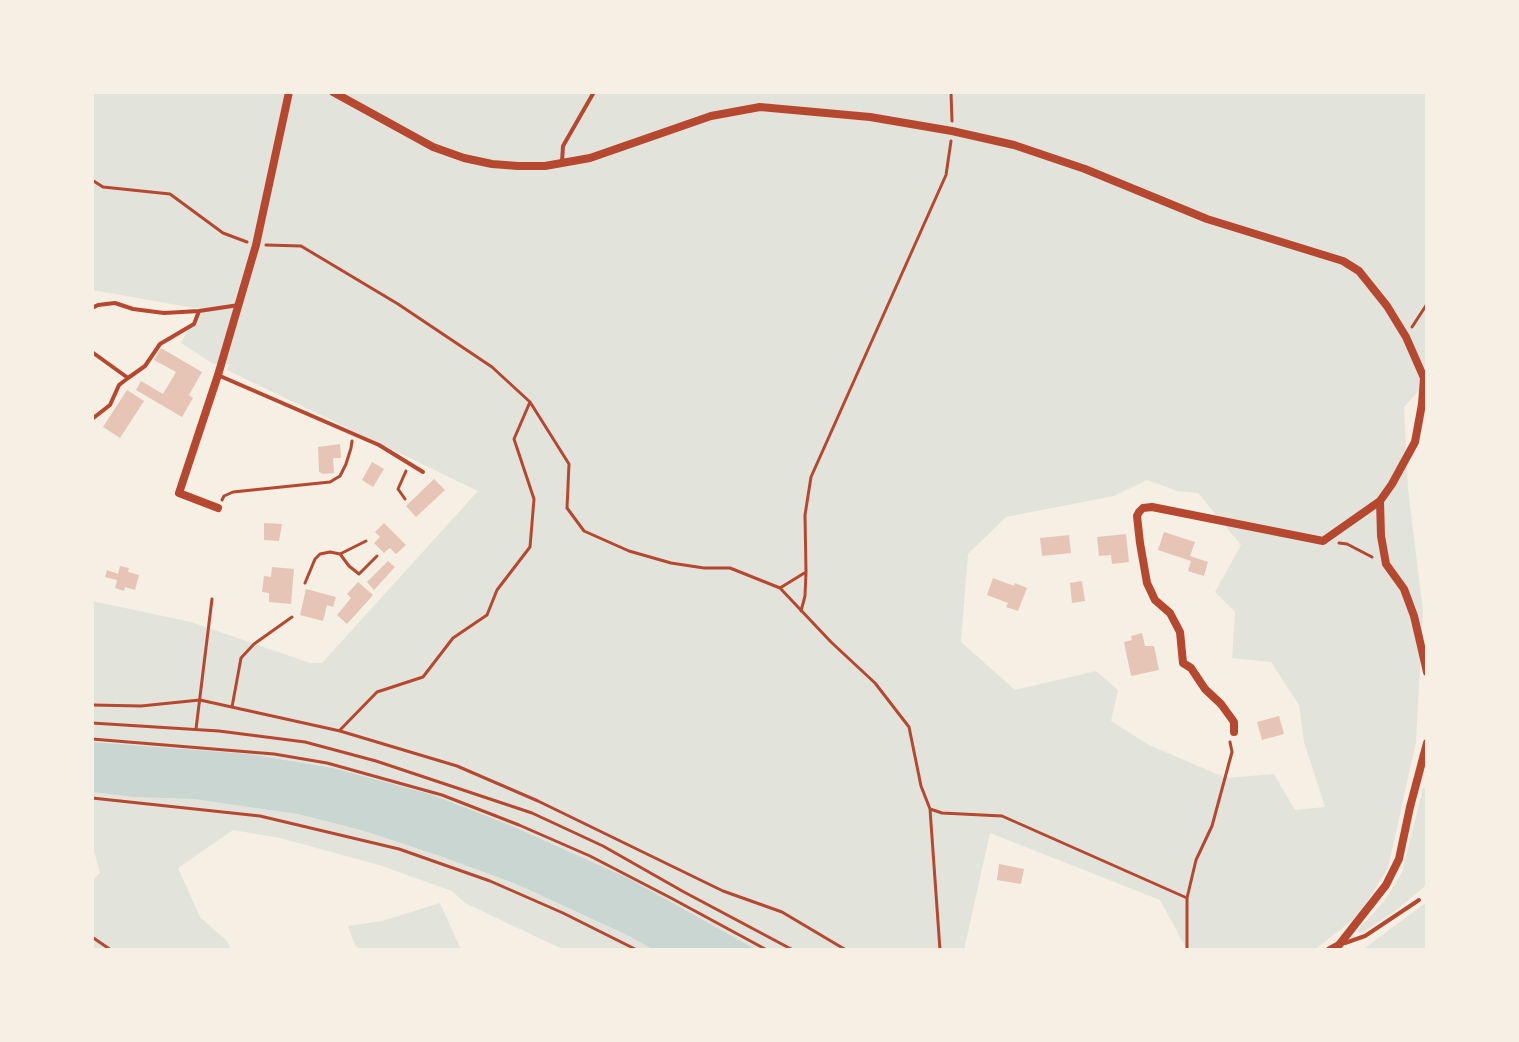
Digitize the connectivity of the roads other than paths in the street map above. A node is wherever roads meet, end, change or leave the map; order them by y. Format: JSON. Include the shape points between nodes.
{"nodes":[{"id":1,"x":289,"y":92,"type":"edge"},
{"id":2,"x":333,"y":92,"type":"edge"},
{"id":3,"x":594,"y":92,"type":"edge"},
{"id":4,"x":561,"y":164,"type":"junction"},
{"id":5,"x":239,"y":305,"type":"junction"},
{"id":6,"x":92,"y":308,"type":"edge"},
{"id":7,"x":199,"y":311,"type":"junction"},
{"id":8,"x":92,"y":352,"type":"edge"},
{"id":9,"x":218,"y":375,"type":"junction"},
{"id":10,"x":128,"y":378,"type":"junction"},
{"id":11,"x":1426,"y":379,"type":"edge"},
{"id":12,"x":92,"y":419,"type":"edge"},
{"id":13,"x":423,"y":472,"type":"dead end"},
{"id":14,"x":1380,"y":501,"type":"junction"},
{"id":15,"x":218,"y":508,"type":"road end"},
{"id":16,"x":1427,"y":672,"type":"edge"},
{"id":17,"x":1234,"y":732,"type":"road end"},
{"id":18,"x":1427,"y":743,"type":"edge"},
{"id":19,"x":1419,"y":900,"type":"dead end"},
{"id":20,"x":1334,"y":947,"type":"edge"}],
"edges":[{"from":1,"to":5,"type":"street"},
{"from":2,"to":4,"type":"street","via":[[433,147],[464,158],[518,166]]},
{"from":3,"to":4,"type":"lane","via":[[563,146]]},
{"from":4,"to":11,"type":"street","via":[[711,116],[760,107],[870,117],[1014,145],[1207,219],[1343,261],[1359,271],[1387,306]]},
{"from":5,"to":7,"type":"lane"},
{"from":5,"to":9,"type":"street"},
{"from":6,"to":7,"type":"lane","via":[[115,303],[164,313]]},
{"from":7,"to":10,"type":"lane","via":[[194,324],[160,344],[145,366]]},
{"from":8,"to":10,"type":"lane"},
{"from":9,"to":13,"type":"lane","via":[[379,445]]},
{"from":9,"to":15,"type":"street","via":[[179,493]]},
{"from":10,"to":12,"type":"lane","via":[[110,405]]},
{"from":11,"to":14,"type":"street","via":[[1415,442]]},
{"from":14,"to":16,"type":"street","via":[[1386,564],[1404,589]]},
{"from":14,"to":17,"type":"street","via":[[1323,541],[1152,507],[1139,512],[1147,583],[1180,632],[1183,663],[1221,704],[1234,722]]},
{"from":18,"to":20,"type":"street","via":[[1399,859],[1386,885]]},
{"from":19,"to":20,"type":"lane","via":[[1365,936]]}]}
